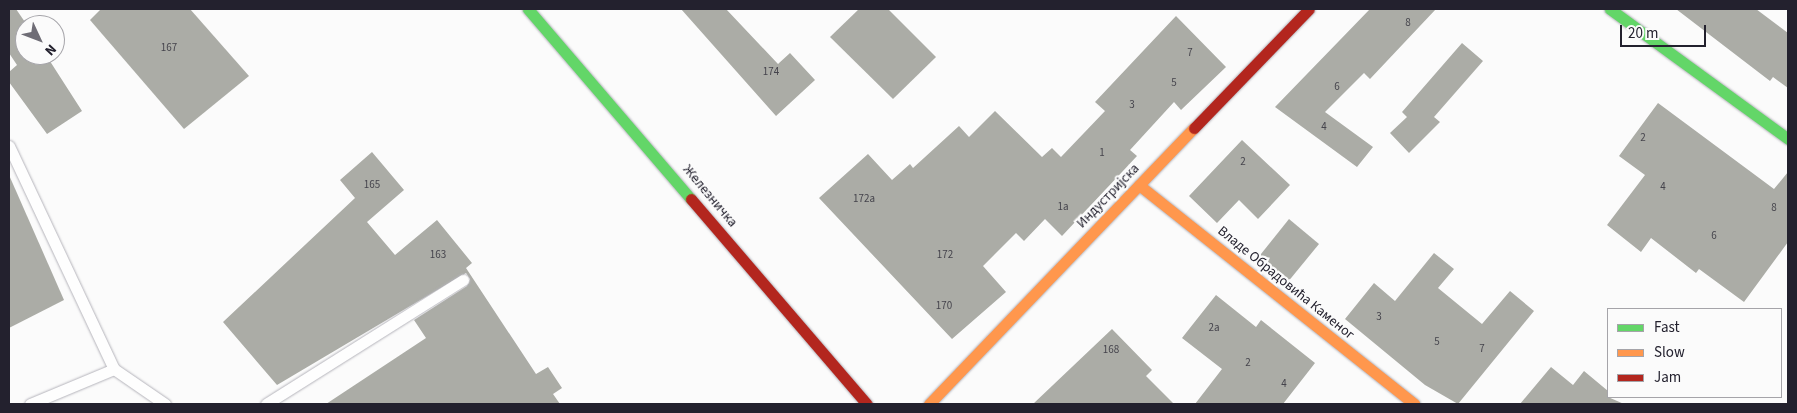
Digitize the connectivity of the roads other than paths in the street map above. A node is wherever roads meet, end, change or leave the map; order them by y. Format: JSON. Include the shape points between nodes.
{"nodes":[{"id":1,"x":528,"y":9,"type":"edge"},
{"id":2,"x":1309,"y":9,"type":"edge"},
{"id":3,"x":1610,"y":9,"type":"edge"},
{"id":4,"x":1788,"y":139,"type":"edge"},
{"id":5,"x":9,"y":146,"type":"edge"},
{"id":6,"x":1139,"y":185,"type":"junction"},
{"id":7,"x":463,"y":280,"type":"dead end"},
{"id":8,"x":114,"y":369,"type":"junction"},
{"id":9,"x":37,"y":402,"type":"edge"},
{"id":10,"x":165,"y":404,"type":"edge"},
{"id":11,"x":266,"y":404,"type":"edge"},
{"id":12,"x":867,"y":404,"type":"edge"},
{"id":13,"x":929,"y":404,"type":"edge"},
{"id":14,"x":1414,"y":404,"type":"edge"}],
"edges":[{"from":1,"to":12,"type":"street","name":"Железничка"},
{"from":2,"to":6,"type":"street","name":"Индустријска"},
{"from":3,"to":4,"type":"street"},
{"from":5,"to":8,"type":"lane"},
{"from":6,"to":13,"type":"street","name":"Индустријска"},
{"from":6,"to":14,"type":"street","name":"Владе Обрадовића Каменог"},
{"from":7,"to":11,"type":"lane"},
{"from":8,"to":9,"type":"lane"},
{"from":8,"to":10,"type":"lane"}]}
